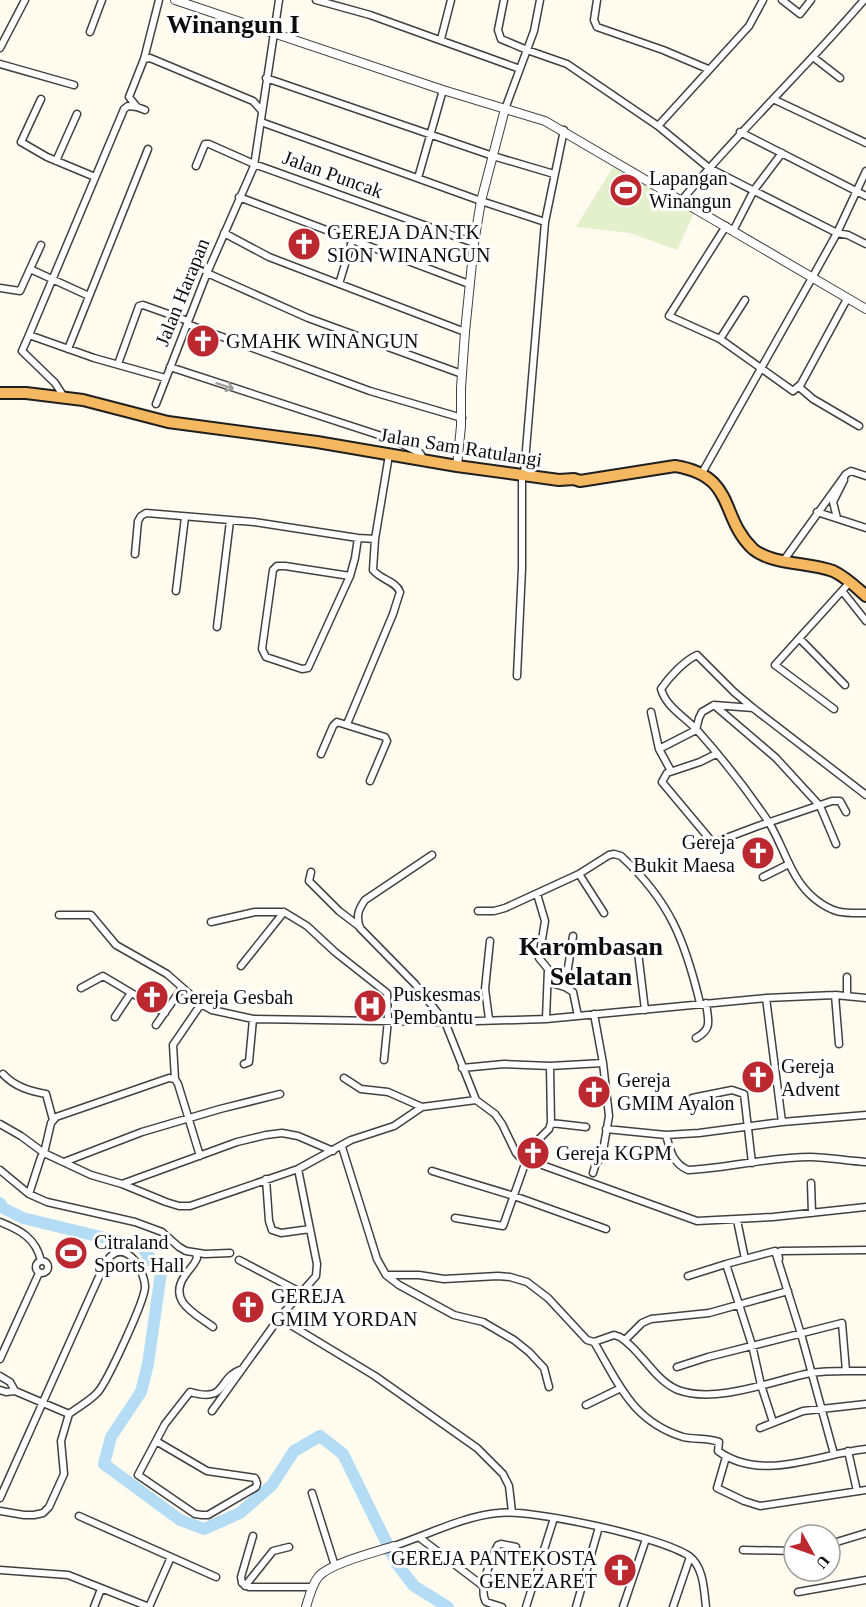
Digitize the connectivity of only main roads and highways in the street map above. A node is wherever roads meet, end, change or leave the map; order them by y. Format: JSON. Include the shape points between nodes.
{"nodes":[{"id":1,"x":0,"y":393,"type":"edge"},
{"id":2,"x":866,"y":596,"type":"edge"}],
"edges":[{"from":1,"to":2,"type":"highway","name":"Jalan Sam Ratulangi","via":[[64,398],[168,422],[559,480],[580,481],[675,466],[702,473],[718,489],[755,550],[767,557],[832,571]]}]}
